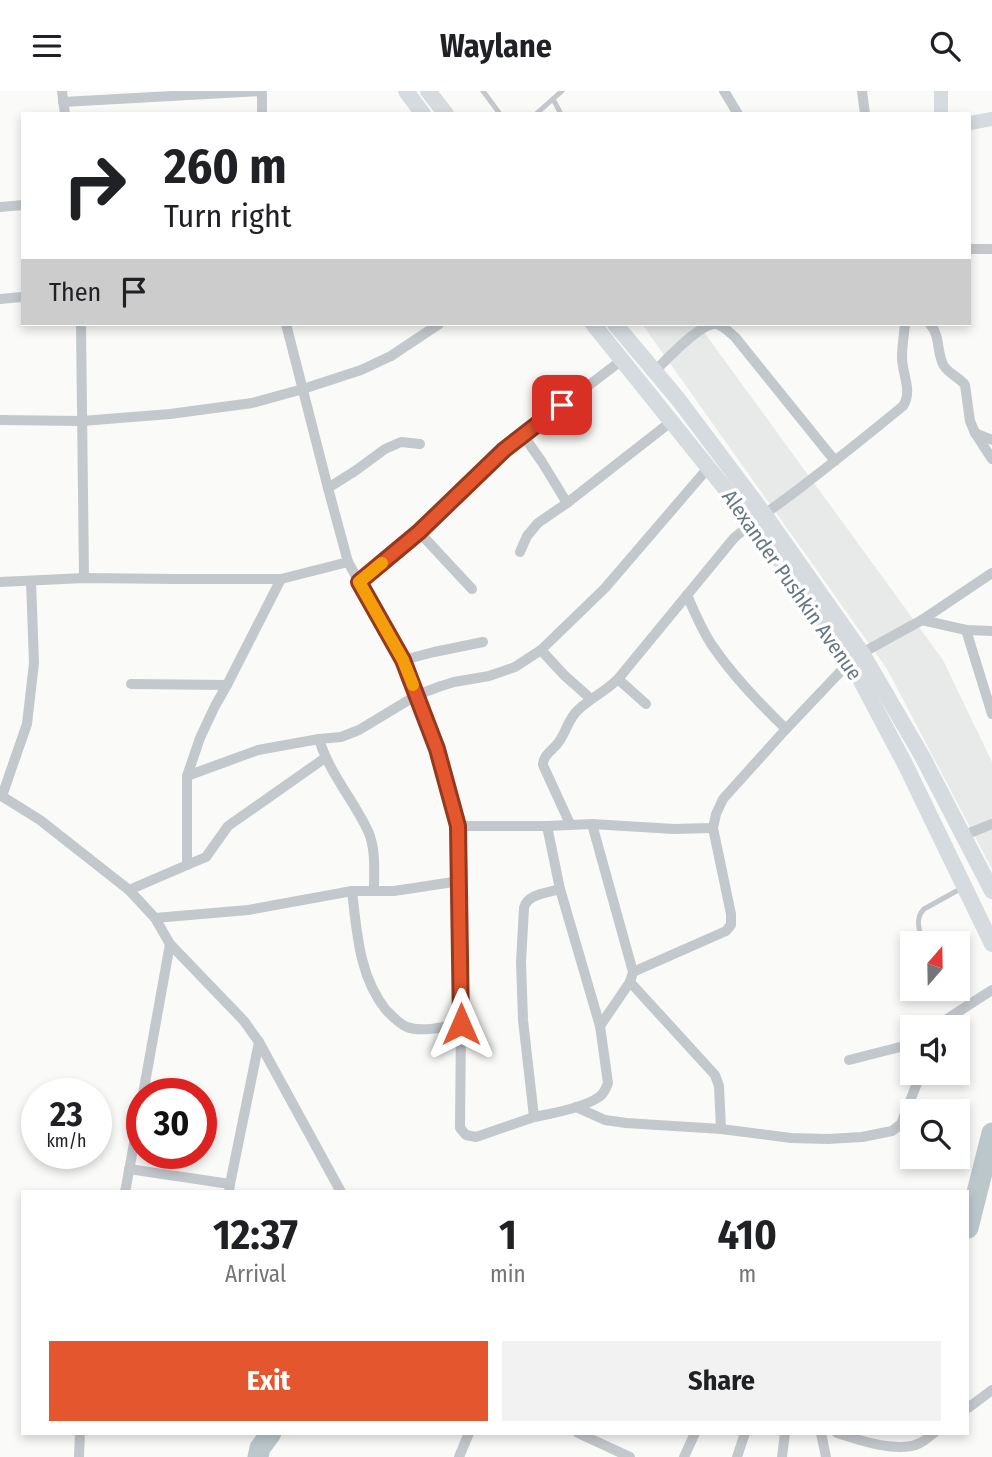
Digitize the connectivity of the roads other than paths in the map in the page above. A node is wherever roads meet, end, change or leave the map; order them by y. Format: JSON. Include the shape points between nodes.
{"nodes":[{"id":1,"x":262,"y":91,"type":"edge"},
{"id":2,"x":406,"y":91,"type":"edge"},
{"id":3,"x":428,"y":91,"type":"edge"},
{"id":4,"x":483,"y":91,"type":"edge"},
{"id":5,"x":562,"y":91,"type":"edge"},
{"id":6,"x":724,"y":91,"type":"edge"},
{"id":7,"x":862,"y":91,"type":"edge"},
{"id":8,"x":941,"y":91,"type":"edge"},
{"id":9,"x":553,"y":99,"type":"junction"},
{"id":10,"x":63,"y":102,"type":"edge"},
{"id":11,"x":262,"y":112,"type":"edge"},
{"id":12,"x":422,"y":112,"type":"edge"},
{"id":13,"x":444,"y":112,"type":"edge"},
{"id":14,"x":499,"y":112,"type":"edge"},
{"id":15,"x":538,"y":112,"type":"edge"},
{"id":16,"x":560,"y":112,"type":"edge"},
{"id":17,"x":737,"y":112,"type":"edge"},
{"id":18,"x":865,"y":112,"type":"edge"},
{"id":19,"x":941,"y":112,"type":"edge"},
{"id":20,"x":992,"y":119,"type":"edge"},
{"id":21,"x":971,"y":123,"type":"edge"},
{"id":22,"x":21,"y":205,"type":"edge"},
{"id":23,"x":0,"y":207,"type":"edge"},
{"id":24,"x":971,"y":249,"type":"edge"},
{"id":25,"x":992,"y":249,"type":"edge"},
{"id":26,"x":21,"y":297,"type":"edge"},
{"id":27,"x":0,"y":299,"type":"edge"},
{"id":28,"x":81,"y":326,"type":"edge"},
{"id":29,"x":287,"y":326,"type":"edge"},
{"id":30,"x":436,"y":326,"type":"edge"},
{"id":31,"x":595,"y":326,"type":"edge"},
{"id":32,"x":617,"y":326,"type":"edge"},
{"id":33,"x":707,"y":326,"type":"edge"},
{"id":34,"x":720,"y":326,"type":"edge"},
{"id":35,"x":905,"y":326,"type":"edge"},
{"id":36,"x":931,"y":326,"type":"edge"},
{"id":37,"x":622,"y":360,"type":"junction"},
{"id":38,"x":654,"y":371,"type":"junction"},
{"id":39,"x":303,"y":389,"type":"junction"},
{"id":40,"x":678,"y":399,"type":"junction"},
{"id":41,"x":667,"y":415,"type":"junction"},
{"id":42,"x":0,"y":420,"type":"edge"},
{"id":43,"x":82,"y":421,"type":"junction"},
{"id":44,"x":975,"y":433,"type":"junction"},
{"id":45,"x":523,"y":435,"type":"junction"},
{"id":46,"x":992,"y":440,"type":"edge"},
{"id":47,"x":421,"y":444,"type":"dead end"},
{"id":48,"x":992,"y":459,"type":"edge"},
{"id":49,"x":835,"y":461,"type":"junction"},
{"id":50,"x":708,"y":468,"type":"junction"},
{"id":51,"x":328,"y":488,"type":"junction"},
{"id":52,"x":567,"y":503,"type":"junction"},
{"id":53,"x":758,"y":519,"type":"junction"},
{"id":54,"x":419,"y":532,"type":"junction"},
{"id":55,"x":520,"y":552,"type":"dead end"},
{"id":56,"x":348,"y":562,"type":"junction"},
{"id":57,"x":992,"y":573,"type":"edge"},
{"id":58,"x":84,"y":578,"type":"junction"},
{"id":59,"x":281,"y":579,"type":"junction"},
{"id":60,"x":31,"y":581,"type":"junction"},
{"id":61,"x":0,"y":582,"type":"edge"},
{"id":62,"x":359,"y":582,"type":"junction"},
{"id":63,"x":472,"y":589,"type":"dead end"},
{"id":64,"x":687,"y":594,"type":"junction"},
{"id":65,"x":922,"y":619,"type":"junction"},
{"id":66,"x":966,"y":630,"type":"junction"},
{"id":67,"x":992,"y":631,"type":"edge"},
{"id":68,"x":483,"y":642,"type":"dead end"},
{"id":69,"x":541,"y":650,"type":"junction"},
{"id":70,"x":857,"y":658,"type":"junction"},
{"id":71,"x":403,"y":660,"type":"junction"},
{"id":72,"x":618,"y":679,"type":"junction"},
{"id":73,"x":131,"y":684,"type":"dead end"},
{"id":74,"x":228,"y":685,"type":"junction"},
{"id":75,"x":417,"y":695,"type":"junction"},
{"id":76,"x":592,"y":699,"type":"junction"},
{"id":77,"x":646,"y":704,"type":"dead end"},
{"id":78,"x":992,"y":714,"type":"edge"},
{"id":79,"x":786,"y":729,"type":"junction"},
{"id":80,"x":319,"y":739,"type":"junction"},
{"id":81,"x":325,"y":758,"type":"junction"},
{"id":82,"x":187,"y":776,"type":"junction"},
{"id":83,"x":1,"y":796,"type":"edge"},
{"id":84,"x":570,"y":824,"type":"junction"},
{"id":85,"x":592,"y":824,"type":"junction"},
{"id":86,"x":992,"y":824,"type":"edge"},
{"id":87,"x":458,"y":826,"type":"junction"},
{"id":88,"x":547,"y":826,"type":"junction"},
{"id":89,"x":713,"y":828,"type":"junction"},
{"id":90,"x":962,"y":836,"type":"junction"},
{"id":91,"x":187,"y":865,"type":"junction"},
{"id":92,"x":460,"y":881,"type":"junction"},
{"id":93,"x":965,"y":887,"type":"junction"},
{"id":94,"x":560,"y":888,"type":"junction"},
{"id":95,"x":129,"y":890,"type":"junction"},
{"id":96,"x":373,"y":890,"type":"junction"},
{"id":97,"x":352,"y":891,"type":"junction"},
{"id":98,"x":992,"y":891,"type":"edge"},
{"id":99,"x":155,"y":918,"type":"junction"},
{"id":100,"x":920,"y":931,"type":"edge"},
{"id":101,"x":170,"y":944,"type":"junction"},
{"id":102,"x":992,"y":944,"type":"edge"},
{"id":103,"x":632,"y":977,"type":"junction"},
{"id":104,"x":992,"y":990,"type":"edge"},
{"id":105,"x":953,"y":1015,"type":"edge"},
{"id":106,"x":461,"y":1024,"type":"junction"},
{"id":107,"x":600,"y":1026,"type":"junction"},
{"id":108,"x":259,"y":1042,"type":"junction"},
{"id":109,"x":900,"y":1047,"type":"edge"},
{"id":110,"x":849,"y":1060,"type":"dead end"},
{"id":111,"x":146,"y":1078,"type":"edge"},
{"id":112,"x":916,"y":1085,"type":"edge"},
{"id":113,"x":576,"y":1107,"type":"junction"},
{"id":114,"x":534,"y":1117,"type":"junction"},
{"id":115,"x":722,"y":1129,"type":"junction"},
{"id":116,"x":129,"y":1169,"type":"joint"},
{"id":117,"x":229,"y":1188,"type":"edge"},
{"id":118,"x":125,"y":1190,"type":"edge"},
{"id":119,"x":340,"y":1190,"type":"edge"},
{"id":120,"x":992,"y":1389,"type":"edge"},
{"id":121,"x":969,"y":1407,"type":"edge"},
{"id":122,"x":80,"y":1435,"type":"edge"},
{"id":123,"x":468,"y":1435,"type":"edge"},
{"id":124,"x":582,"y":1435,"type":"edge"},
{"id":125,"x":694,"y":1435,"type":"edge"},
{"id":126,"x":744,"y":1435,"type":"edge"},
{"id":127,"x":785,"y":1435,"type":"edge"},
{"id":128,"x":821,"y":1435,"type":"edge"},
{"id":129,"x":844,"y":1435,"type":"edge"},
{"id":130,"x":931,"y":1435,"type":"edge"},
{"id":131,"x":873,"y":1444,"type":"junction"},
{"id":132,"x":918,"y":1445,"type":"junction"},
{"id":133,"x":79,"y":1457,"type":"edge"},
{"id":134,"x":460,"y":1457,"type":"edge"},
{"id":135,"x":630,"y":1457,"type":"edge"},
{"id":136,"x":684,"y":1457,"type":"edge"},
{"id":137,"x":737,"y":1457,"type":"edge"},
{"id":138,"x":782,"y":1457,"type":"edge"},
{"id":139,"x":825,"y":1457,"type":"edge"},
{"id":140,"x":873,"y":1457,"type":"edge"},
{"id":141,"x":920,"y":1457,"type":"edge"}],
"edges":[{"from":1,"to":10,"type":"street"},
{"from":1,"to":11,"type":"street"},
{"from":2,"to":12,"type":"main road"},
{"from":3,"to":13,"type":"main road"},
{"from":4,"to":14,"type":"lane"},
{"from":5,"to":9,"type":"lane"},
{"from":6,"to":17,"type":"street"},
{"from":7,"to":18,"type":"street"},
{"from":8,"to":19,"type":"street"},
{"from":9,"to":15,"type":"lane"},
{"from":9,"to":16,"type":"lane"},
{"from":20,"to":21,"type":"street"},
{"from":22,"to":23,"type":"street"},
{"from":24,"to":25,"type":"street"},
{"from":26,"to":27,"type":"street"},
{"from":28,"to":43,"type":"street"},
{"from":29,"to":39,"type":"street"},
{"from":30,"to":39,"type":"street","via":[[391,356]]},
{"from":31,"to":37,"type":"main road","name":"Alexander Pushkin Avenue"},
{"from":32,"to":38,"type":"main road","name":"Alexander Pushkin Avenue"},
{"from":33,"to":38,"type":"street"},
{"from":34,"to":49,"type":"street"},
{"from":35,"to":49,"type":"street","via":[[902,360],[907,399]]},
{"from":36,"to":44,"type":"street","via":[[945,368],[965,385]]},
{"from":37,"to":41,"type":"main road","name":"Alexander Pushkin Avenue"},
{"from":37,"to":45,"type":"street"},
{"from":38,"to":40,"type":"main road","name":"Alexander Pushkin Avenue"},
{"from":39,"to":43,"type":"street","via":[[252,403]]},
{"from":39,"to":51,"type":"street"},
{"from":40,"to":41,"type":"main road"},
{"from":40,"to":53,"type":"main road","name":"Alexander Pushkin Avenue"},
{"from":41,"to":50,"type":"main road","name":"Alexander Pushkin Avenue"},
{"from":41,"to":52,"type":"street"},
{"from":42,"to":43,"type":"street"},
{"from":43,"to":58,"type":"street"},
{"from":44,"to":46,"type":"street"},
{"from":44,"to":48,"type":"street"},
{"from":45,"to":52,"type":"street"},
{"from":45,"to":54,"type":"street"},
{"from":47,"to":51,"type":"street","via":[[401,442],[385,449]]},
{"from":49,"to":53,"type":"street"},
{"from":50,"to":53,"type":"main road","name":"Alexander Pushkin Avenue"},
{"from":50,"to":69,"type":"street","via":[[605,587]]},
{"from":51,"to":56,"type":"street"},
{"from":52,"to":55,"type":"street","via":[[538,523]]},
{"from":53,"to":64,"type":"street","via":[[734,538]]},
{"from":53,"to":70,"type":"main road","name":"Alexander Pushkin Avenue","via":[[800,588]]},
{"from":54,"to":62,"type":"street"},
{"from":54,"to":63,"type":"street"},
{"from":56,"to":59,"type":"street"},
{"from":56,"to":62,"type":"street"},
{"from":57,"to":65,"type":"street"},
{"from":58,"to":59,"type":"street"},
{"from":58,"to":60,"type":"street"},
{"from":59,"to":74,"type":"street"},
{"from":60,"to":61,"type":"street"},
{"from":60,"to":83,"type":"street","via":[[34,663],[27,724]]},
{"from":62,"to":71,"type":"street"},
{"from":64,"to":72,"type":"street"},
{"from":64,"to":79,"type":"street","via":[[714,649]]},
{"from":65,"to":66,"type":"street"},
{"from":65,"to":70,"type":"street"},
{"from":66,"to":67,"type":"street"},
{"from":66,"to":78,"type":"street"},
{"from":68,"to":71,"type":"street"},
{"from":69,"to":75,"type":"street","via":[[489,677],[454,682]]},
{"from":69,"to":76,"type":"street"},
{"from":70,"to":79,"type":"street"},
{"from":70,"to":90,"type":"main road","name":"Alexander Pushkin Avenue","via":[[922,756]]},
{"from":70,"to":93,"type":"main road","name":"Alexander Pushkin Avenue"},
{"from":71,"to":75,"type":"street"},
{"from":72,"to":76,"type":"street"},
{"from":72,"to":77,"type":"street"},
{"from":73,"to":74,"type":"street"},
{"from":74,"to":82,"type":"street","via":[[200,738]]},
{"from":75,"to":80,"type":"street","via":[[359,730]]},
{"from":75,"to":87,"type":"street"},
{"from":76,"to":84,"type":"street","via":[[577,711],[543,761]]},
{"from":79,"to":89,"type":"street","via":[[723,799]]},
{"from":80,"to":81,"type":"street"},
{"from":80,"to":82,"type":"street","via":[[258,750]]},
{"from":81,"to":91,"type":"street","via":[[228,826],[206,856]]},
{"from":81,"to":96,"type":"street","via":[[368,832],[374,855]]},
{"from":82,"to":91,"type":"street"},
{"from":83,"to":95,"type":"street","via":[[40,820]]},
{"from":84,"to":85,"type":"street"},
{"from":84,"to":88,"type":"street"},
{"from":85,"to":89,"type":"street"},
{"from":85,"to":103,"type":"street"},
{"from":86,"to":90,"type":"street"},
{"from":87,"to":88,"type":"street"},
{"from":87,"to":92,"type":"street"},
{"from":88,"to":94,"type":"street"},
{"from":89,"to":103,"type":"street","via":[[731,925]]},
{"from":90,"to":98,"type":"main road","name":"Alexander Pushkin Avenue"},
{"from":91,"to":95,"type":"street"},
{"from":92,"to":96,"type":"street"},
{"from":92,"to":106,"type":"street"},
{"from":93,"to":100,"type":"lane","via":[[924,909],[919,914]]},
{"from":93,"to":102,"type":"main road","name":"Alexander Pushkin Avenue"},
{"from":94,"to":107,"type":"street"},
{"from":94,"to":114,"type":"street","via":[[530,898],[524,908],[523,1020]]},
{"from":95,"to":99,"type":"street"},
{"from":96,"to":97,"type":"street"},
{"from":97,"to":99,"type":"street","via":[[248,910]]},
{"from":97,"to":106,"type":"street","via":[[366,975],[378,999],[406,1027]]},
{"from":99,"to":101,"type":"street"},
{"from":101,"to":108,"type":"street"},
{"from":101,"to":111,"type":"street"},
{"from":103,"to":107,"type":"street"},
{"from":103,"to":115,"type":"street","via":[[715,1075]]},
{"from":104,"to":105,"type":"street"},
{"from":106,"to":114,"type":"street","via":[[460,1128],[476,1137]]},
{"from":107,"to":113,"type":"street","via":[[606,1090],[601,1097]]},
{"from":108,"to":117,"type":"street"},
{"from":108,"to":119,"type":"street"},
{"from":109,"to":110,"type":"street"},
{"from":112,"to":115,"type":"street","via":[[901,1124],[892,1131],[828,1139]]},
{"from":113,"to":114,"type":"street"},
{"from":113,"to":115,"type":"street","via":[[606,1120]]},
{"from":116,"to":117,"type":"street"},
{"from":116,"to":118,"type":"street"},
{"from":120,"to":121,"type":"street"},
{"from":122,"to":133,"type":"street"},
{"from":123,"to":134,"type":"street"},
{"from":124,"to":135,"type":"street"},
{"from":125,"to":136,"type":"street"},
{"from":126,"to":137,"type":"street"},
{"from":127,"to":138,"type":"street"},
{"from":128,"to":139,"type":"street"},
{"from":129,"to":131,"type":"street"},
{"from":130,"to":132,"type":"street"},
{"from":131,"to":132,"type":"street"},
{"from":131,"to":140,"type":"street"},
{"from":132,"to":141,"type":"street"}]}
